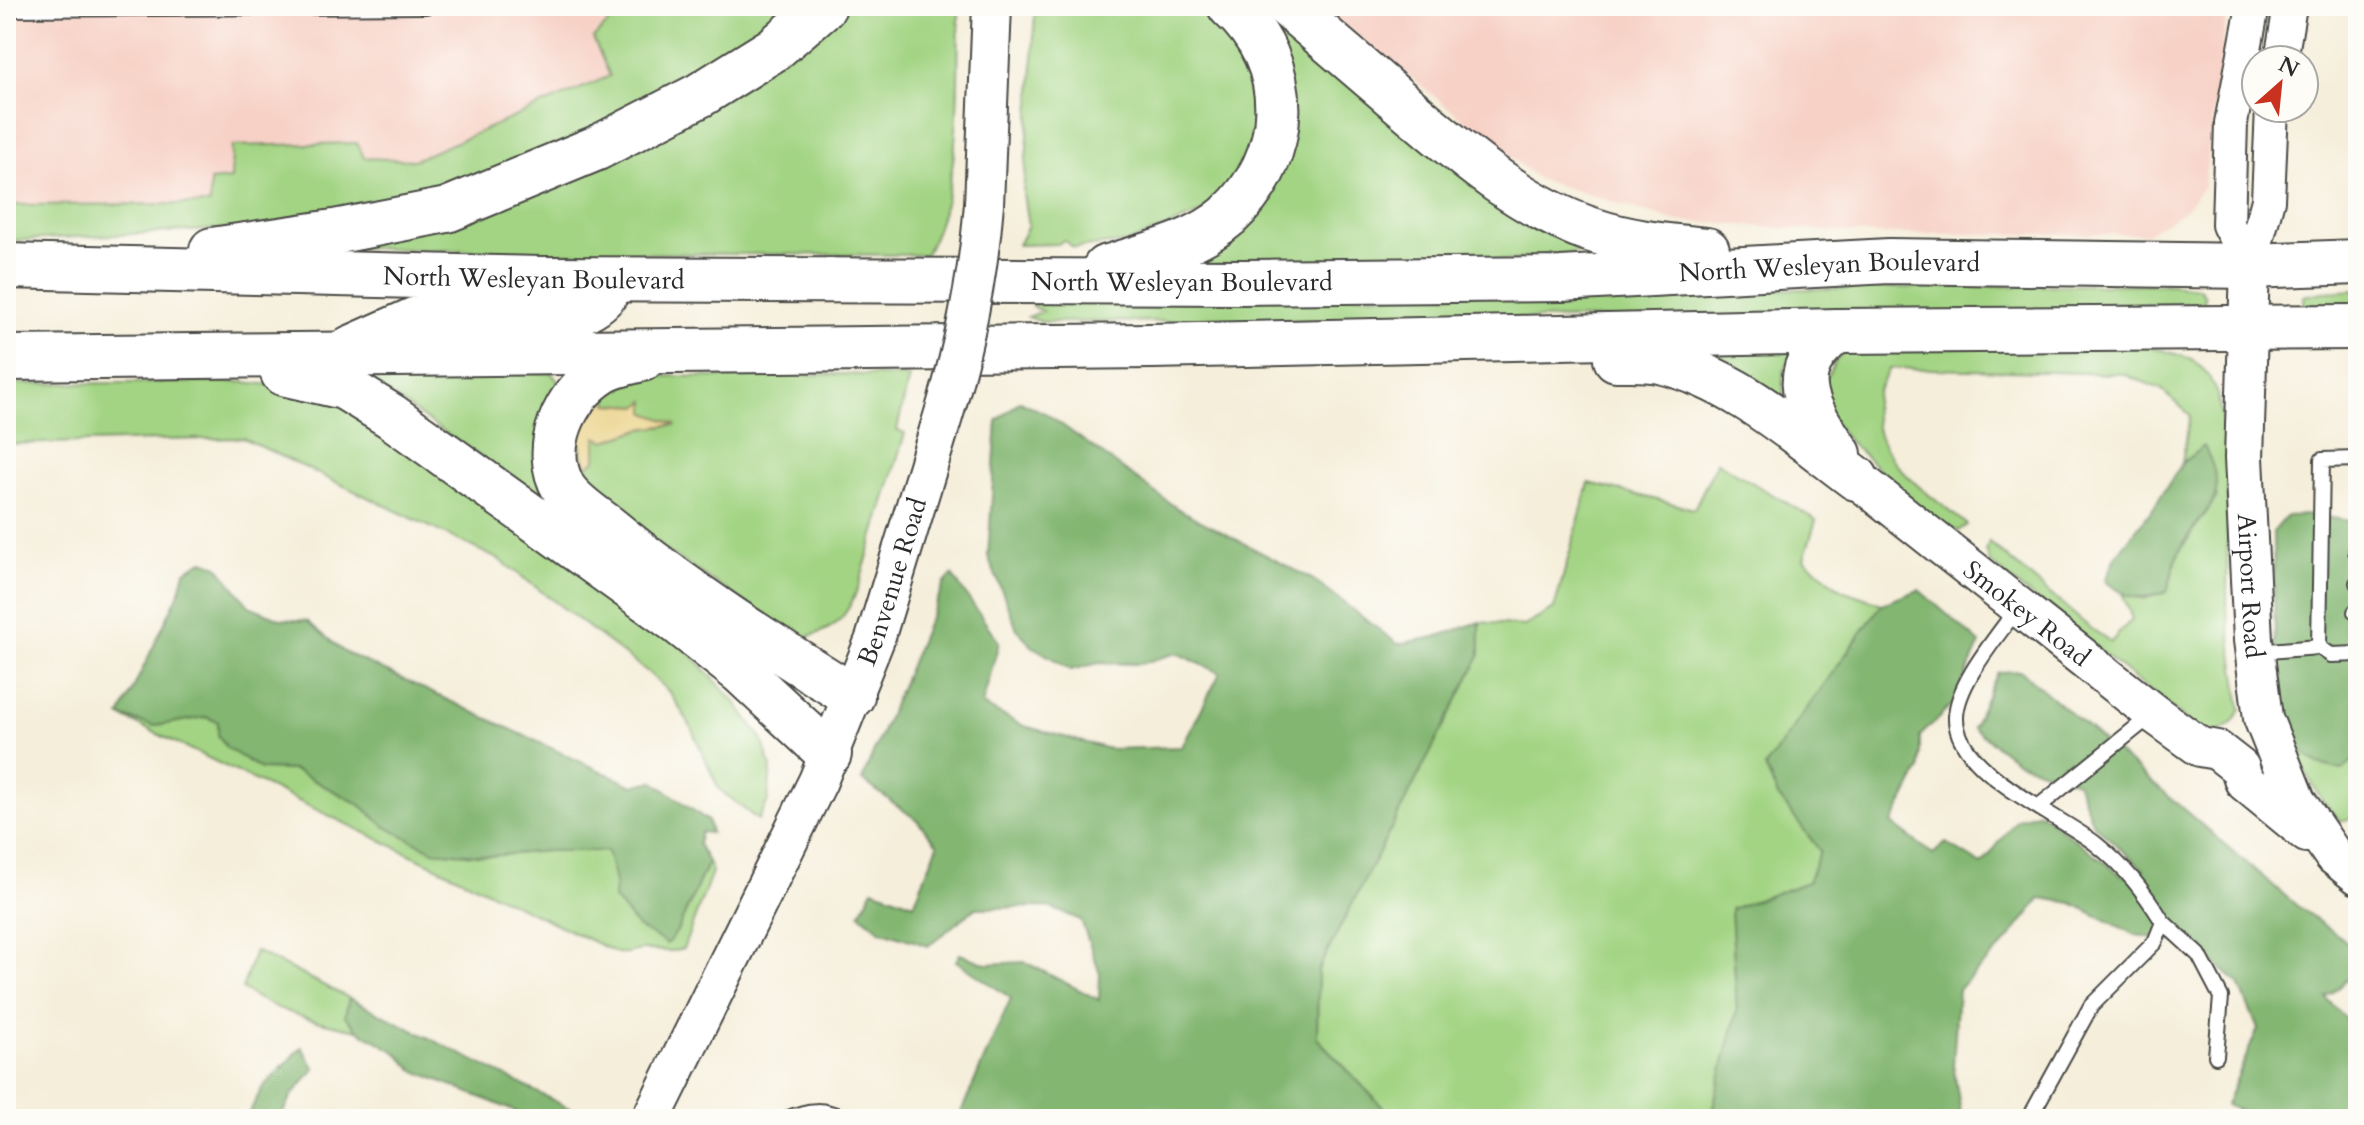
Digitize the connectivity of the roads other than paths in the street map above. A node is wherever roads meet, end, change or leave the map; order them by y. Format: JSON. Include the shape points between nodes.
{"nodes":[{"id":1,"x":426,"y":6,"type":"edge"},
{"id":2,"x":824,"y":6,"type":"edge"},
{"id":3,"x":992,"y":6,"type":"edge"},
{"id":4,"x":1230,"y":6,"type":"edge"},
{"id":5,"x":1288,"y":6,"type":"edge"},
{"id":6,"x":1314,"y":6,"type":"edge"},
{"id":7,"x":2253,"y":6,"type":"edge"},
{"id":8,"x":2290,"y":6,"type":"edge"},
{"id":9,"x":6,"y":9,"type":"edge"},
{"id":10,"x":2284,"y":44,"type":"edge"},
{"id":11,"x":1354,"y":62,"type":"junction"},
{"id":12,"x":2271,"y":124,"type":"edge"},
{"id":13,"x":2358,"y":262,"type":"edge"},
{"id":14,"x":1852,"y":264,"type":"junction"},
{"id":15,"x":6,"y":266,"type":"edge"},
{"id":16,"x":2250,"y":266,"type":"junction"},
{"id":17,"x":94,"y":268,"type":"junction"},
{"id":18,"x":614,"y":280,"type":"junction"},
{"id":19,"x":1064,"y":280,"type":"junction"},
{"id":20,"x":2358,"y":327,"type":"edge"},
{"id":21,"x":2247,"y":329,"type":"junction"},
{"id":22,"x":1837,"y":331,"type":"junction"},
{"id":23,"x":1387,"y":340,"type":"junction"},
{"id":24,"x":729,"y":351,"type":"junction"},
{"id":25,"x":334,"y":356,"type":"junction"},
{"id":26,"x":6,"y":358,"type":"edge"},
{"id":27,"x":122,"y":359,"type":"junction"},
{"id":28,"x":2358,"y":459,"type":"edge"},
{"id":29,"x":1856,"y":478,"type":"junction"},
{"id":30,"x":2018,"y":606,"type":"junction"},
{"id":31,"x":2319,"y":647,"type":"junction"},
{"id":32,"x":2255,"y":652,"type":"junction"},
{"id":33,"x":2358,"y":654,"type":"edge"},
{"id":34,"x":852,"y":696,"type":"junction"},
{"id":35,"x":2153,"y":713,"type":"junction"},
{"id":36,"x":829,"y":754,"type":"junction"},
{"id":37,"x":2038,"y":807,"type":"junction"},
{"id":38,"x":2346,"y":865,"type":"edge"},
{"id":39,"x":2163,"y":922,"type":"junction"},
{"id":40,"x":2216,"y":1056,"type":"dead end"},
{"id":41,"x":651,"y":1119,"type":"edge"},
{"id":42,"x":786,"y":1119,"type":"edge"},
{"id":43,"x":845,"y":1119,"type":"edge"},
{"id":44,"x":2029,"y":1119,"type":"edge"}],
"edges":[{"from":1,"to":9,"type":"lane"},
{"from":2,"to":17,"type":"highway","via":[[774,49],[700,95],[597,148],[447,210]]},
{"from":3,"to":34,"type":"main road","name":"Benvenue Road","bridge":true,"via":[[979,260],[959,366],[875,639]]},
{"from":4,"to":19,"type":"highway","via":[[1258,36],[1276,82],[1273,149],[1256,184],[1228,216],[1196,237]]},
{"from":5,"to":11,"type":"highway"},
{"from":6,"to":11,"type":"lane"},
{"from":7,"to":16,"type":"street","via":[[2231,123],[2228,225]]},
{"from":8,"to":10,"type":"street"},
{"from":11,"to":14,"type":"highway","via":[[1484,171],[1530,202],[1590,230],[1639,243]]},
{"from":12,"to":16,"type":"street","via":[[2268,200]]},
{"from":13,"to":16,"type":"highway","name":"North Wesleyan Boulevard"},
{"from":14,"to":16,"type":"highway","name":"North Wesleyan Boulevard"},
{"from":14,"to":19,"type":"highway","name":"North Wesleyan Boulevard","via":[[1561,279]]},
{"from":15,"to":17,"type":"highway","name":"North Wesleyan Boulevard"},
{"from":16,"to":21,"type":"main road","name":"Airport Road"},
{"from":17,"to":18,"type":"highway","name":"North Wesleyan Boulevard"},
{"from":18,"to":19,"type":"highway","name":"North Wesleyan Boulevard"},
{"from":18,"to":25,"type":"highway","via":[[596,304],[585,309],[414,320]]},
{"from":20,"to":21,"type":"highway"},
{"from":21,"to":22,"type":"highway"},
{"from":21,"to":32,"type":"main road","name":"Airport Road","via":[[2244,458]]},
{"from":22,"to":23,"type":"highway"},
{"from":22,"to":29,"type":"highway","via":[[1806,365],[1804,384],[1809,409]]},
{"from":23,"to":24,"type":"highway"},
{"from":23,"to":29,"type":"highway","via":[[1657,361],[1727,385]]},
{"from":24,"to":25,"type":"highway"},
{"from":24,"to":34,"type":"highway","via":[[641,359],[603,371],[572,399],[557,428],[555,465],[565,490],[625,542],[741,627]]},
{"from":25,"to":27,"type":"highway"},
{"from":26,"to":27,"type":"highway"},
{"from":27,"to":36,"type":"highway","via":[[175,368],[259,368],[344,387],[674,619],[741,672]]},
{"from":28,"to":31,"type":"lane","via":[[2322,460],[2327,553],[2326,614]]},
{"from":29,"to":30,"type":"main road","name":"Smokey Road"},
{"from":30,"to":35,"type":"main road","name":"Smokey Road"},
{"from":30,"to":37,"type":"lane","via":[[1962,689],[1955,719],[1966,750],[1998,781]]},
{"from":31,"to":32,"type":"lane"},
{"from":31,"to":33,"type":"lane","via":[[2331,655]]},
{"from":32,"to":38,"type":"main road","name":"Airport Road","via":[[2263,718],[2296,801]]},
{"from":34,"to":36,"type":"main road","name":"Benvenue Road"},
{"from":35,"to":37,"type":"lane"},
{"from":35,"to":38,"type":"main road","name":"Smokey Road","via":[[2240,768],[2244,781]]},
{"from":36,"to":41,"type":"main road","name":"Benvenue Road"},
{"from":37,"to":39,"type":"lane","via":[[2095,843],[2138,883]]},
{"from":39,"to":40,"type":"lane","via":[[2199,955],[2221,997]]},
{"from":39,"to":44,"type":"lane","via":[[2155,942],[2091,1006]]},
{"from":42,"to":43,"type":"lane","via":[[806,1111],[827,1111]]}]}
